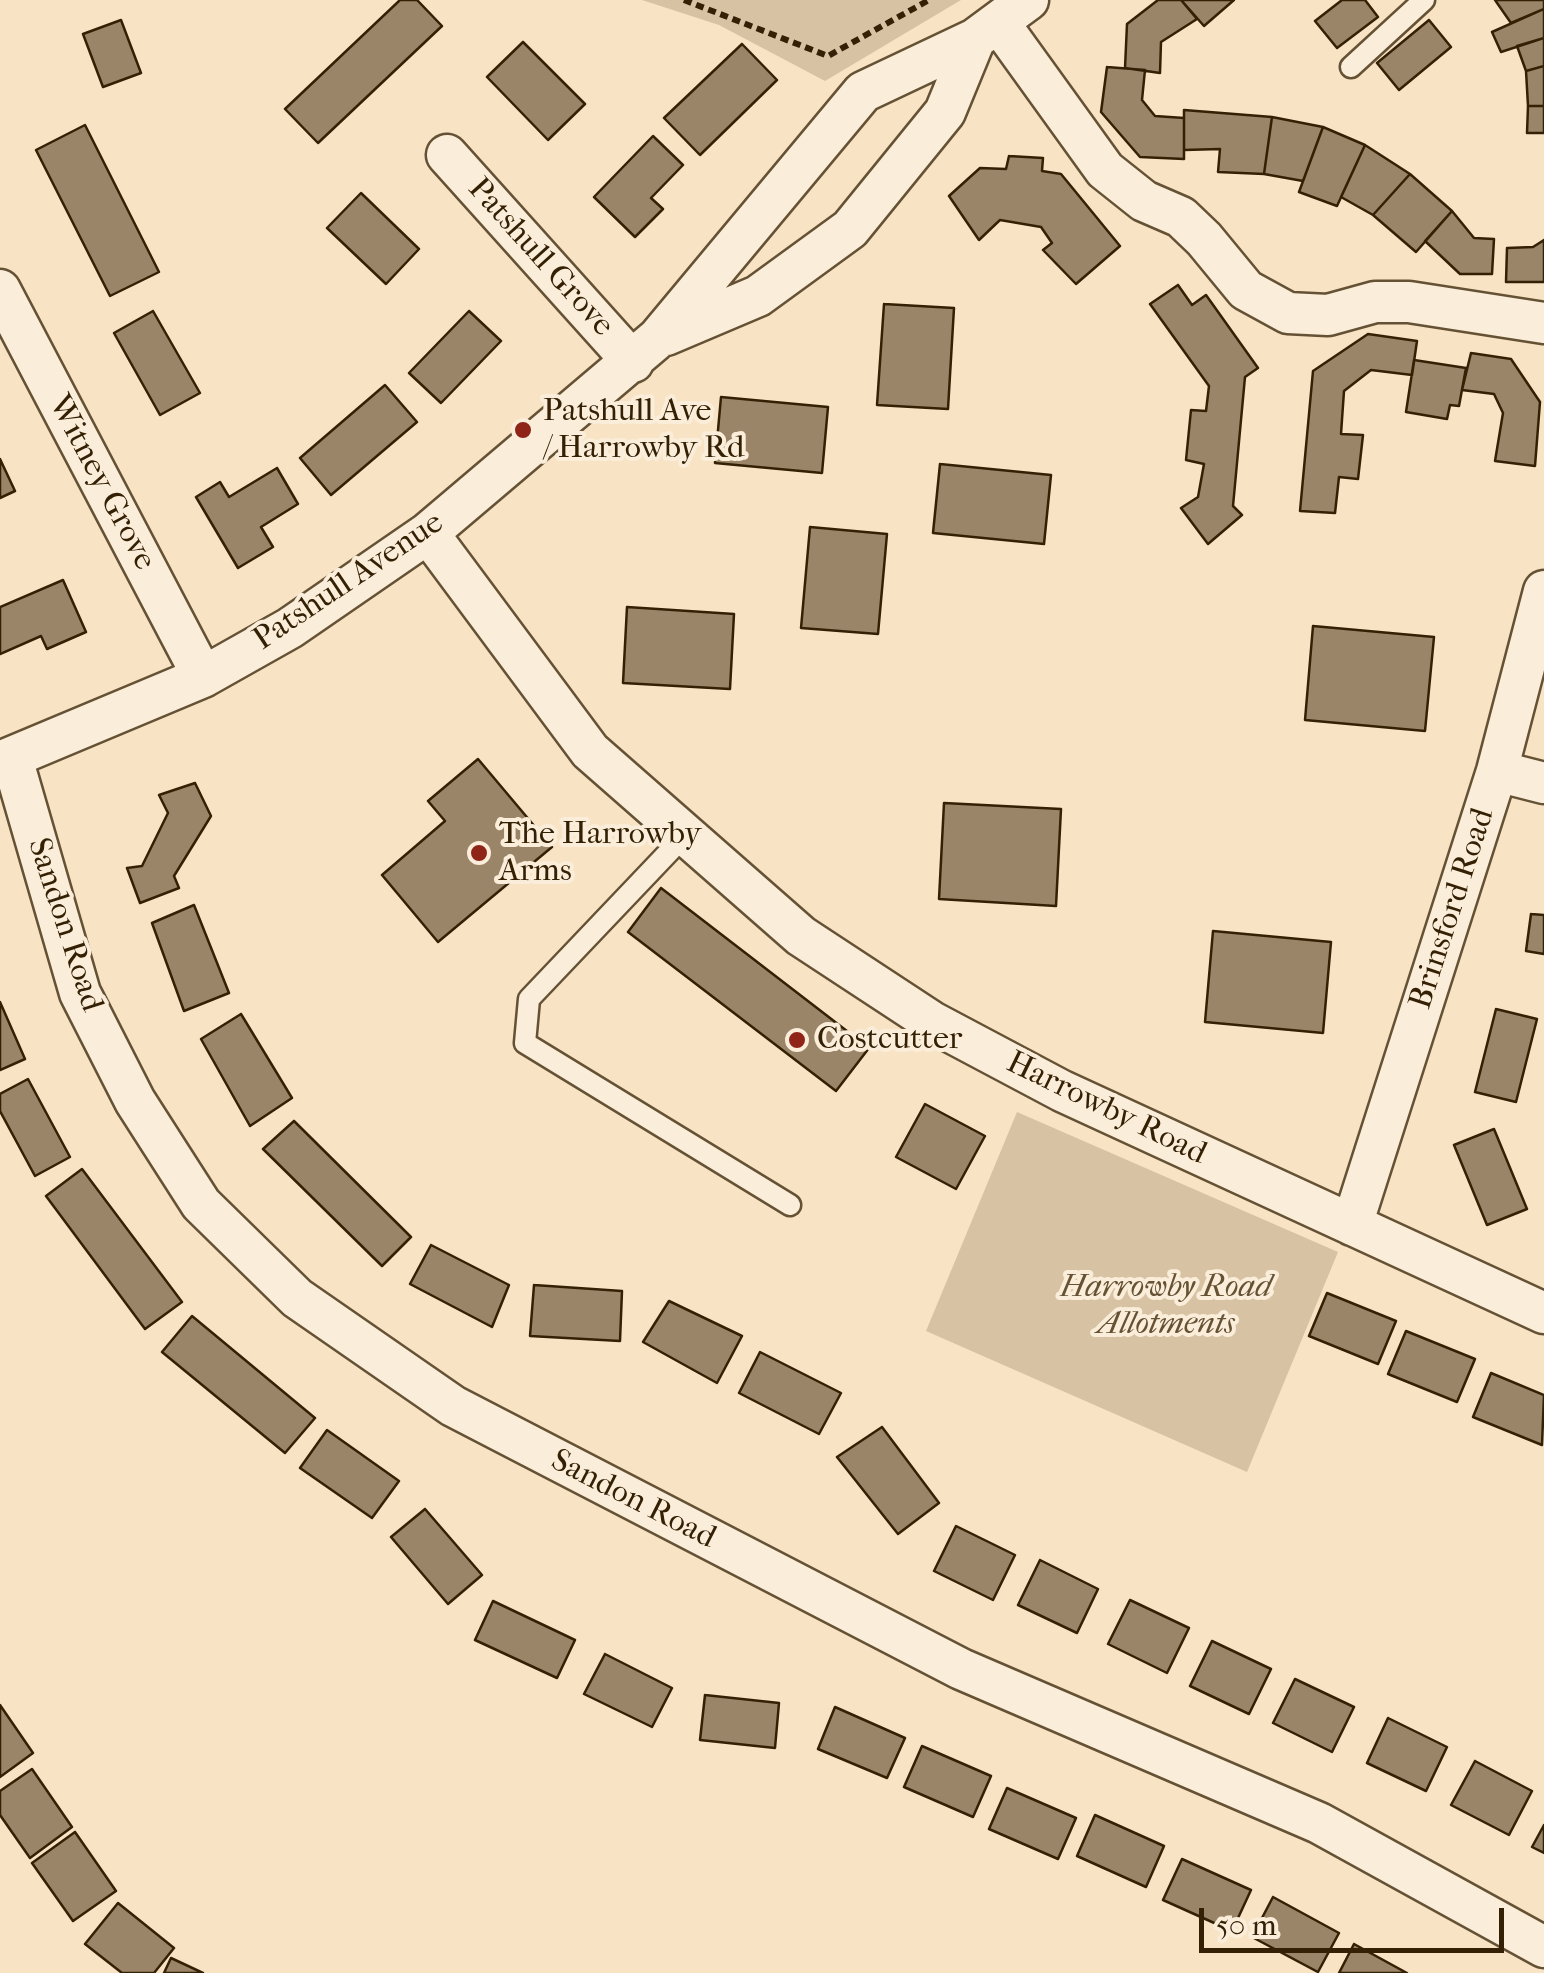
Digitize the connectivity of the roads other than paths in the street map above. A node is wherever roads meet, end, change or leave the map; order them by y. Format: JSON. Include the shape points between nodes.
{"nodes":[{"id":1,"x":1424,"y":0,"type":"edge"},
{"id":2,"x":1001,"y":21,"type":"edge"},
{"id":3,"x":1351,"y":67,"type":"dead end"},
{"id":4,"x":448,"y":154,"type":"dead end"},
{"id":5,"x":0,"y":290,"type":"edge"},
{"id":6,"x":1544,"y":323,"type":"edge"},
{"id":7,"x":646,"y":350,"type":"junction"},
{"id":8,"x":428,"y":532,"type":"junction"},
{"id":9,"x":1544,"y":590,"type":"edge"},
{"id":10,"x":203,"y":676,"type":"junction"},
{"id":11,"x":6,"y":760,"type":"edge"},
{"id":12,"x":1497,"y":772,"type":"junction"},
{"id":13,"x":1544,"y":783,"type":"edge"},
{"id":14,"x":685,"y":835,"type":"junction"},
{"id":15,"x":790,"y":1206,"type":"dead end"},
{"id":16,"x":1352,"y":1225,"type":"junction"},
{"id":17,"x":1544,"y":1313,"type":"edge"},
{"id":18,"x":1544,"y":1948,"type":"edge"}],
"edges":[{"from":1,"to":3,"type":"lane"},
{"from":2,"to":6,"type":"street","via":[[1106,170],[1144,201],[1181,217],[1246,290],[1288,313],[1328,315],[1375,302],[1409,302]]},
{"from":2,"to":7,"type":"street","name":"Patshull Avenue","via":[[863,92]]},
{"from":2,"to":7,"type":"street","name":"Patshull Avenue","via":[[945,112],[850,229],[758,296]]},
{"from":4,"to":7,"type":"street","name":"Patshull Grove"},
{"from":5,"to":10,"type":"street","name":"Witney Grove"},
{"from":7,"to":8,"type":"street","name":"Patshull Avenue"},
{"from":8,"to":10,"type":"street","name":"Patshull Avenue","via":[[290,628]]},
{"from":8,"to":14,"type":"street","name":"Harrowby Road","via":[[590,751]]},
{"from":9,"to":12,"type":"street","name":"Brinsford Road"},
{"from":10,"to":11,"type":"street","name":"Patshull Avenue"},
{"from":11,"to":18,"type":"street","name":"Sandon Road","via":[[80,992],[135,1101],[201,1204],[296,1298],[453,1406],[960,1670],[1319,1823]]},
{"from":12,"to":13,"type":"street"},
{"from":12,"to":16,"type":"street","name":"Brinsford Road"},
{"from":14,"to":15,"type":"lane","via":[[528,999],[525,1043]]},
{"from":14,"to":16,"type":"street","name":"Harrowby Road","via":[[801,936],[932,1022],[1062,1091]]},
{"from":16,"to":17,"type":"street","name":"Harrowby Road"}]}
